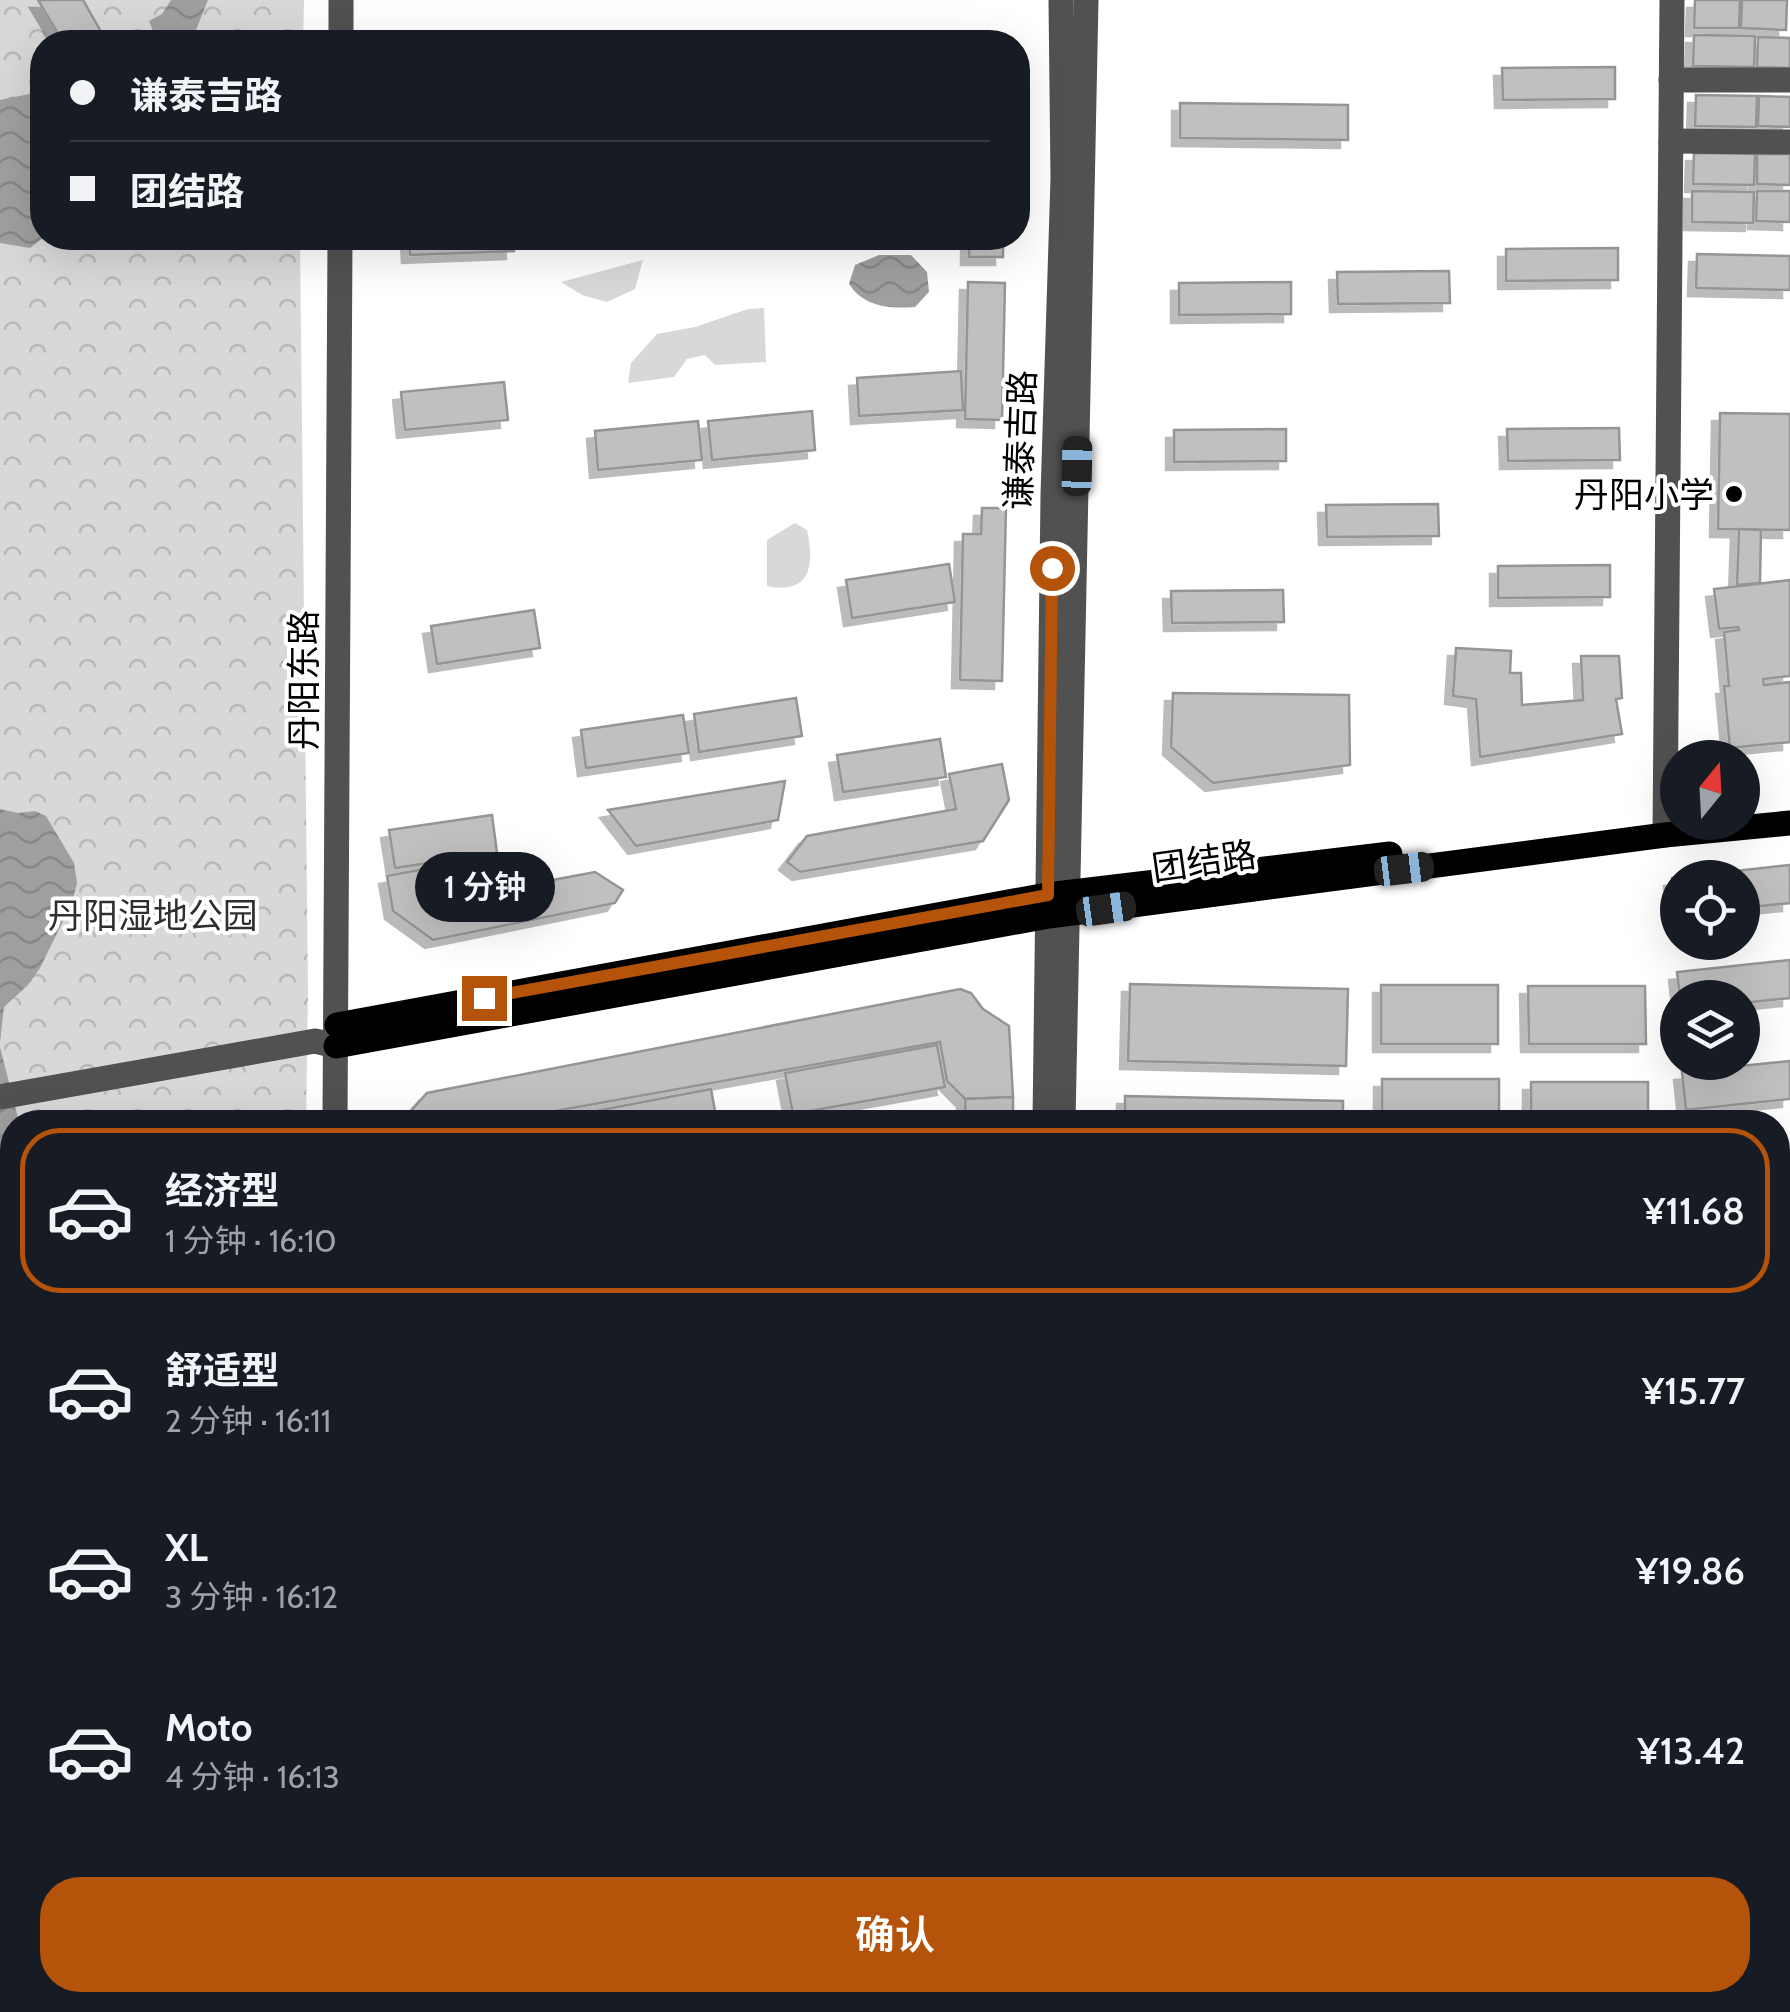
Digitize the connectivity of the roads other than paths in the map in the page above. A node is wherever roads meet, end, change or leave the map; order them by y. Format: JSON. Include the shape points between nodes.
{"nodes":[{"id":1,"x":341,"y":0,"type":"edge"},
{"id":2,"x":1061,"y":0,"type":"edge"},
{"id":3,"x":1086,"y":0,"type":"edge"},
{"id":4,"x":1672,"y":0,"type":"edge"},
{"id":5,"x":341,"y":30,"type":"edge"},
{"id":6,"x":1671,"y":80,"type":"junction"},
{"id":7,"x":1790,"y":80,"type":"edge"},
{"id":8,"x":1671,"y":142,"type":"junction"},
{"id":9,"x":1790,"y":142,"type":"edge"},
{"id":10,"x":340,"y":250,"type":"edge"},
{"id":11,"x":1669,"y":740,"type":"edge"},
{"id":12,"x":1790,"y":807,"type":"edge"},
{"id":13,"x":1760,"y":810,"type":"edge"},
{"id":14,"x":1760,"y":823,"type":"edge"},
{"id":15,"x":1790,"y":823,"type":"edge"},
{"id":16,"x":1660,"y":826,"type":"edge"},
{"id":17,"x":1058,"y":904,"type":"junction"},
{"id":18,"x":329,"y":1037,"type":"junction"},
{"id":19,"x":0,"y":1097,"type":"edge"},
{"id":20,"x":335,"y":1110,"type":"edge"},
{"id":21,"x":1045,"y":1110,"type":"edge"},
{"id":22,"x":1063,"y":1110,"type":"edge"}],
"edges":[{"from":1,"to":5,"type":"street"},
{"from":2,"to":17,"type":"street","name":"谦泰吉路","via":[[1053,495]]},
{"from":3,"to":17,"type":"street","name":"谦泰吉路"},
{"from":4,"to":6,"type":"street"},
{"from":6,"to":7,"type":"street"},
{"from":6,"to":8,"type":"street"},
{"from":8,"to":9,"type":"street"},
{"from":8,"to":11,"type":"street"},
{"from":10,"to":18,"type":"street","name":"丹阳东路"},
{"from":12,"to":13,"type":"main road"},
{"from":14,"to":15,"type":"main road","name":"团结路"},
{"from":16,"to":17,"type":"main road","name":"团结路"},
{"from":17,"to":18,"type":"main road","name":"团结路"},
{"from":17,"to":21,"type":"street","name":"谦泰吉路"},
{"from":17,"to":22,"type":"street","name":"谦泰吉路"},
{"from":18,"to":19,"type":"street"},
{"from":18,"to":20,"type":"street","name":"丹阳东路"}]}
